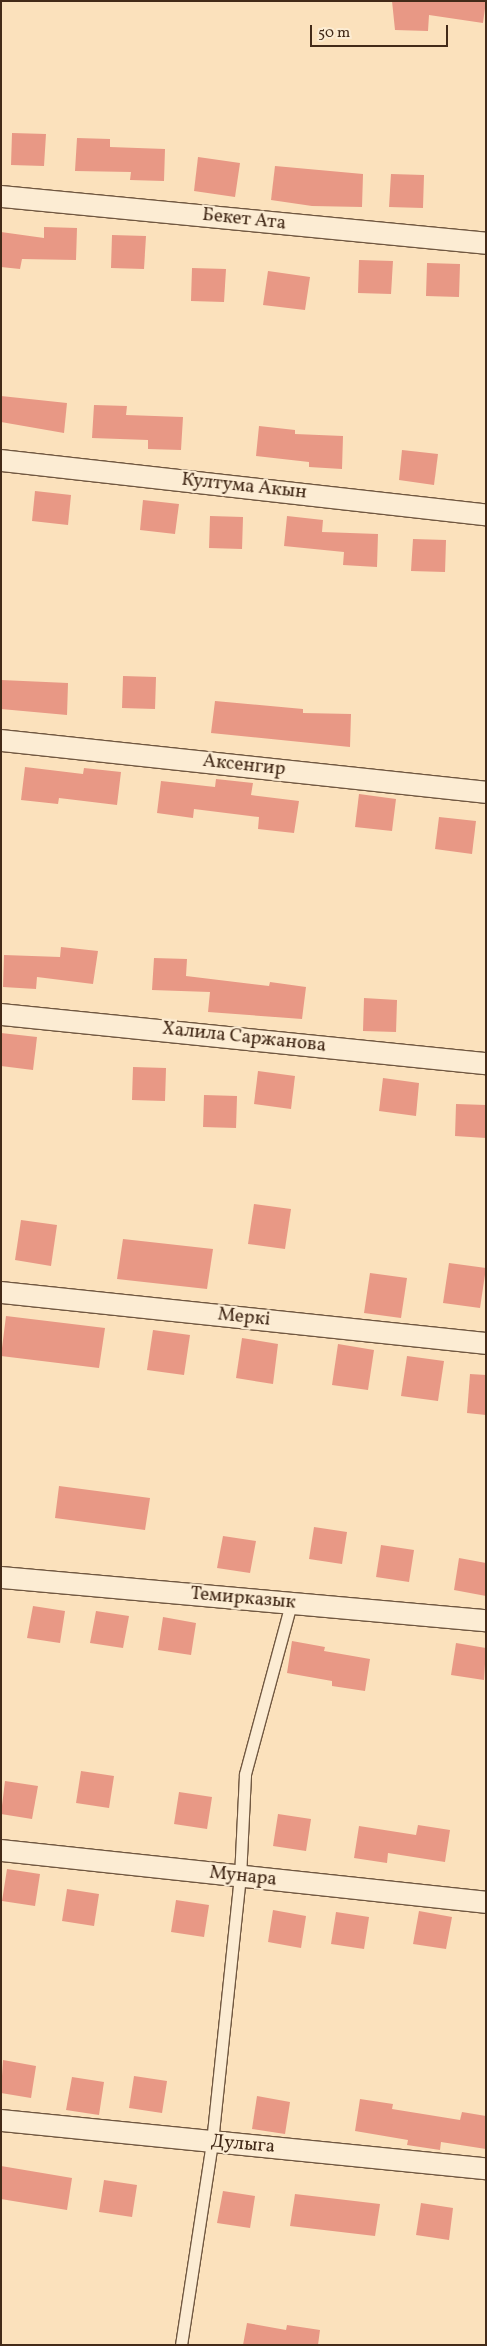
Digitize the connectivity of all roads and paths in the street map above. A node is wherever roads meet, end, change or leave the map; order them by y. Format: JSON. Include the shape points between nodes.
{"nodes":[{"id":1,"x":1,"y":196,"type":"edge"},
{"id":2,"x":486,"y":244,"type":"edge"},
{"id":3,"x":1,"y":460,"type":"edge"},
{"id":4,"x":486,"y":514,"type":"edge"},
{"id":5,"x":1,"y":740,"type":"edge"},
{"id":6,"x":486,"y":792,"type":"edge"},
{"id":7,"x":1,"y":1014,"type":"edge"},
{"id":8,"x":486,"y":1063,"type":"edge"},
{"id":9,"x":1,"y":1292,"type":"edge"},
{"id":10,"x":486,"y":1343,"type":"edge"},
{"id":11,"x":1,"y":1577,"type":"edge"},
{"id":12,"x":291,"y":1603,"type":"junction"},
{"id":13,"x":486,"y":1620,"type":"edge"},
{"id":14,"x":1,"y":1850,"type":"edge"},
{"id":15,"x":240,"y":1877,"type":"junction"},
{"id":16,"x":486,"y":1902,"type":"edge"},
{"id":17,"x":1,"y":2120,"type":"edge"},
{"id":18,"x":212,"y":2142,"type":"junction"},
{"id":19,"x":486,"y":2168,"type":"edge"},
{"id":20,"x":181,"y":2345,"type":"edge"}],
"edges":[{"from":1,"to":2,"type":"street","name":"Бекет Ата"},
{"from":3,"to":4,"type":"street","name":"Култума Акын"},
{"from":5,"to":6,"type":"street","name":"Аксенгир"},
{"from":7,"to":8,"type":"street","name":"Халила Саржанова"},
{"from":9,"to":10,"type":"street","name":"Меркі"},
{"from":11,"to":12,"type":"street","name":"Темирказык"},
{"from":12,"to":13,"type":"street","name":"Темирказык"},
{"from":12,"to":15,"type":"lane","via":[[245,1774]]},
{"from":14,"to":15,"type":"street","name":"Мунара"},
{"from":15,"to":16,"type":"street","name":"Мунара"},
{"from":15,"to":18,"type":"lane"},
{"from":17,"to":18,"type":"street","name":"Дулыга"},
{"from":18,"to":19,"type":"street","name":"Дулыга"},
{"from":18,"to":20,"type":"lane"}]}
